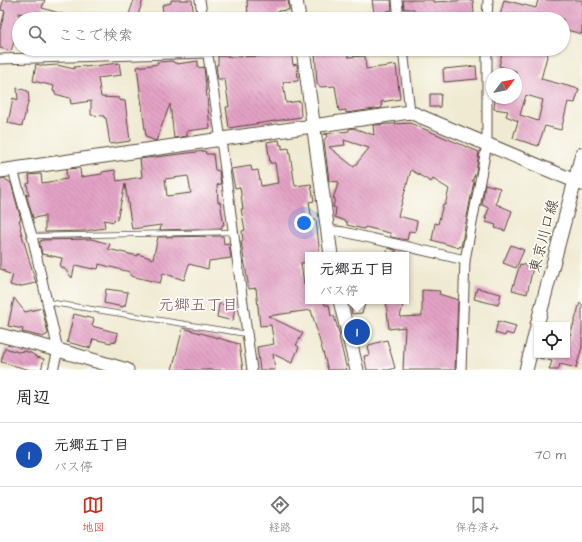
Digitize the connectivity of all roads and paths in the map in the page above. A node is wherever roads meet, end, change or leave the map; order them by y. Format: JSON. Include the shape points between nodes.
{"nodes":[{"id":1,"x":200,"y":0,"type":"edge"},
{"id":2,"x":296,"y":0,"type":"edge"},
{"id":3,"x":397,"y":0,"type":"edge"},
{"id":4,"x":488,"y":0,"type":"edge"},
{"id":5,"x":202,"y":12,"type":"edge"},
{"id":6,"x":298,"y":12,"type":"edge"},
{"id":7,"x":399,"y":12,"type":"edge"},
{"id":8,"x":487,"y":12,"type":"edge"},
{"id":9,"x":59,"y":56,"type":"edge"},
{"id":10,"x":208,"y":56,"type":"edge"},
{"id":11,"x":304,"y":56,"type":"edge"},
{"id":12,"x":404,"y":56,"type":"edge"},
{"id":13,"x":487,"y":56,"type":"edge"},
{"id":14,"x":0,"y":58,"type":"edge"},
{"id":15,"x":410,"y":112,"type":"junction"},
{"id":16,"x":313,"y":127,"type":"junction"},
{"id":17,"x":221,"y":140,"type":"junction"},
{"id":18,"x":487,"y":144,"type":"junction"},
{"id":19,"x":582,"y":154,"type":"edge"},
{"id":20,"x":14,"y":170,"type":"junction"},
{"id":21,"x":0,"y":171,"type":"edge"},
{"id":22,"x":579,"y":182,"type":"edge"},
{"id":23,"x":327,"y":230,"type":"junction"},
{"id":24,"x":233,"y":232,"type":"junction"},
{"id":25,"x":32,"y":236,"type":"junction"},
{"id":26,"x":331,"y":252,"type":"edge"},
{"id":27,"x":465,"y":260,"type":"junction"},
{"id":28,"x":47,"y":302,"type":"junction"},
{"id":29,"x":341,"y":304,"type":"edge"},
{"id":30,"x":538,"y":322,"type":"edge"},
{"id":31,"x":247,"y":334,"type":"junction"},
{"id":32,"x":0,"y":335,"type":"edge"},
{"id":33,"x":534,"y":338,"type":"edge"},
{"id":34,"x":58,"y":350,"type":"junction"},
{"id":35,"x":53,"y":370,"type":"edge"},
{"id":36,"x":126,"y":370,"type":"edge"},
{"id":37,"x":252,"y":370,"type":"edge"},
{"id":38,"x":357,"y":370,"type":"edge"},
{"id":39,"x":461,"y":370,"type":"edge"},
{"id":40,"x":526,"y":370,"type":"edge"}],
"edges":[{"from":1,"to":5,"type":"street"},
{"from":2,"to":6,"type":"street"},
{"from":3,"to":7,"type":"street"},
{"from":4,"to":8,"type":"street"},
{"from":9,"to":14,"type":"street"},
{"from":10,"to":17,"type":"street"},
{"from":11,"to":16,"type":"street"},
{"from":12,"to":15,"type":"street"},
{"from":13,"to":18,"type":"street"},
{"from":15,"to":16,"type":"street"},
{"from":15,"to":18,"type":"street"},
{"from":16,"to":17,"type":"street"},
{"from":16,"to":23,"type":"street"},
{"from":17,"to":20,"type":"street"},
{"from":17,"to":24,"type":"street"},
{"from":18,"to":22,"type":"street"},
{"from":18,"to":27,"type":"street"},
{"from":19,"to":22,"type":"street","name":"東京川口線"},
{"from":20,"to":21,"type":"street"},
{"from":20,"to":25,"type":"street"},
{"from":22,"to":30,"type":"street","name":"東京川口線"},
{"from":23,"to":26,"type":"street"},
{"from":23,"to":27,"type":"street"},
{"from":24,"to":25,"type":"lane"},
{"from":24,"to":31,"type":"street"},
{"from":25,"to":28,"type":"street"},
{"from":27,"to":39,"type":"street"},
{"from":28,"to":31,"type":"lane"},
{"from":28,"to":34,"type":"street"},
{"from":29,"to":38,"type":"street"},
{"from":31,"to":37,"type":"street"},
{"from":32,"to":34,"type":"street"},
{"from":33,"to":40,"type":"street","name":"東京川口線"},
{"from":34,"to":35,"type":"street"},
{"from":34,"to":36,"type":"street"}]}
